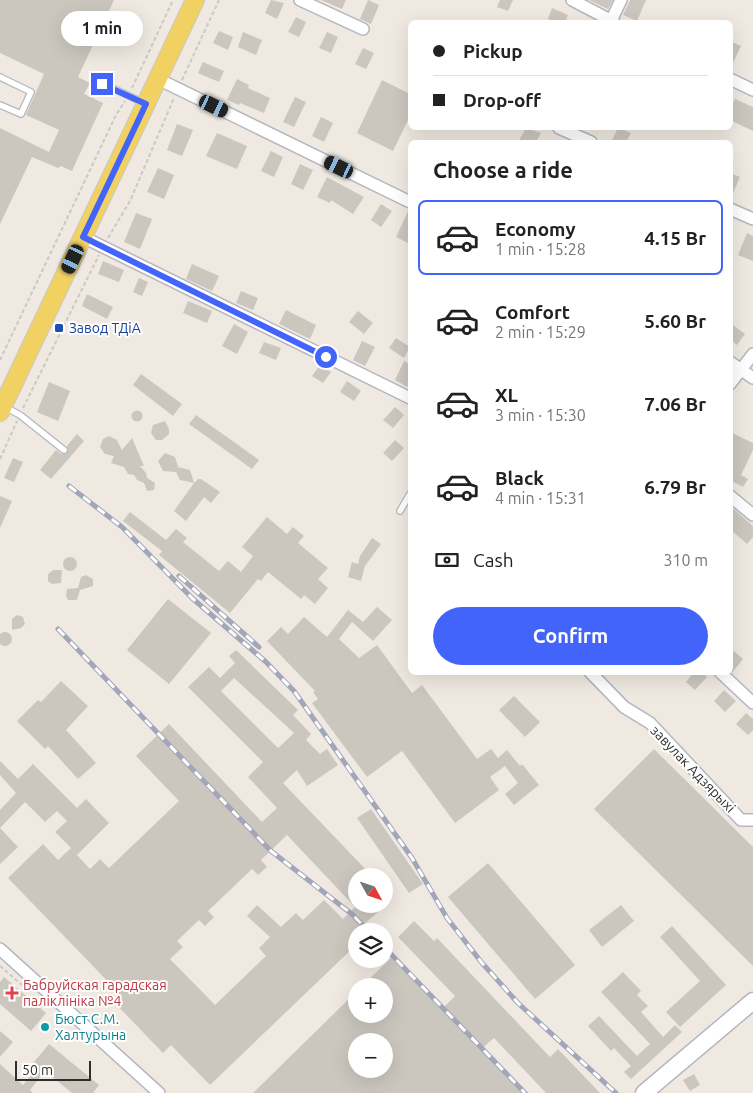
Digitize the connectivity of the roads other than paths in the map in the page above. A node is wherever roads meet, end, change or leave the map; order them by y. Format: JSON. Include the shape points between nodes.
{"nodes":[{"id":1,"x":195,"y":0,"type":"edge"},
{"id":2,"x":300,"y":0,"type":"edge"},
{"id":3,"x":572,"y":0,"type":"edge"},
{"id":4,"x":621,"y":0,"type":"edge"},
{"id":5,"x":609,"y":20,"type":"edge"},
{"id":6,"x":614,"y":20,"type":"edge"},
{"id":7,"x":363,"y":29,"type":"dead end"},
{"id":8,"x":0,"y":77,"type":"edge"},
{"id":9,"x":158,"y":79,"type":"junction"},
{"id":10,"x":733,"y":80,"type":"edge"},
{"id":11,"x":102,"y":84,"type":"dead end"},
{"id":12,"x":753,"y":90,"type":"edge"},
{"id":13,"x":146,"y":104,"type":"junction"},
{"id":14,"x":0,"y":105,"type":"edge"},
{"id":15,"x":564,"y":130,"type":"edge"},
{"id":16,"x":586,"y":140,"type":"edge"},
{"id":17,"x":408,"y":201,"type":"edge"},
{"id":18,"x":733,"y":210,"type":"edge"},
{"id":19,"x":753,"y":220,"type":"edge"},
{"id":20,"x":83,"y":237,"type":"junction"},
{"id":21,"x":753,"y":354,"type":"edge"},
{"id":22,"x":733,"y":364,"type":"edge"},
{"id":23,"x":741,"y":368,"type":"junction"},
{"id":24,"x":753,"y":378,"type":"edge"},
{"id":25,"x":733,"y":380,"type":"edge"},
{"id":26,"x":408,"y":397,"type":"edge"},
{"id":27,"x":2,"y":409,"type":"edge"},
{"id":28,"x":64,"y":450,"type":"dead end"},
{"id":29,"x":408,"y":497,"type":"edge"},
{"id":30,"x":733,"y":498,"type":"edge"},
{"id":31,"x":400,"y":511,"type":"dead end"},
{"id":32,"x":753,"y":515,"type":"edge"},
{"id":33,"x":593,"y":675,"type":"edge"},
{"id":34,"x":723,"y":675,"type":"edge"},
{"id":35,"x":753,"y":703,"type":"edge"},
{"id":36,"x":753,"y":820,"type":"edge"},
{"id":37,"x":0,"y":949,"type":"edge"},
{"id":38,"x":753,"y":1001,"type":"edge"},
{"id":39,"x":159,"y":1093,"type":"edge"},
{"id":40,"x":644,"y":1093,"type":"edge"}],
"edges":[{"from":1,"to":9,"type":"main road"},
{"from":2,"to":7,"type":"street"},
{"from":3,"to":5,"type":"street"},
{"from":4,"to":6,"type":"street"},
{"from":8,"to":14,"type":"lane","via":[[31,92],[21,114]]},
{"from":9,"to":13,"type":"main road"},
{"from":9,"to":17,"type":"street"},
{"from":10,"to":12,"type":"street"},
{"from":11,"to":13,"type":"lane"},
{"from":13,"to":20,"type":"main road"},
{"from":15,"to":16,"type":"street"},
{"from":18,"to":19,"type":"street"},
{"from":20,"to":26,"type":"street"},
{"from":20,"to":27,"type":"main road"},
{"from":21,"to":23,"type":"street"},
{"from":22,"to":23,"type":"street"},
{"from":23,"to":24,"type":"street"},
{"from":23,"to":25,"type":"street"},
{"from":27,"to":28,"type":"lane","via":[[20,415]]},
{"from":29,"to":31,"type":"lane"},
{"from":30,"to":32,"type":"street"},
{"from":33,"to":36,"type":"street","name":"завулак Адзярыхі","via":[[624,707],[650,723],[741,820]]},
{"from":34,"to":35,"type":"street"},
{"from":37,"to":39,"type":"street"},
{"from":38,"to":40,"type":"main road"}]}
